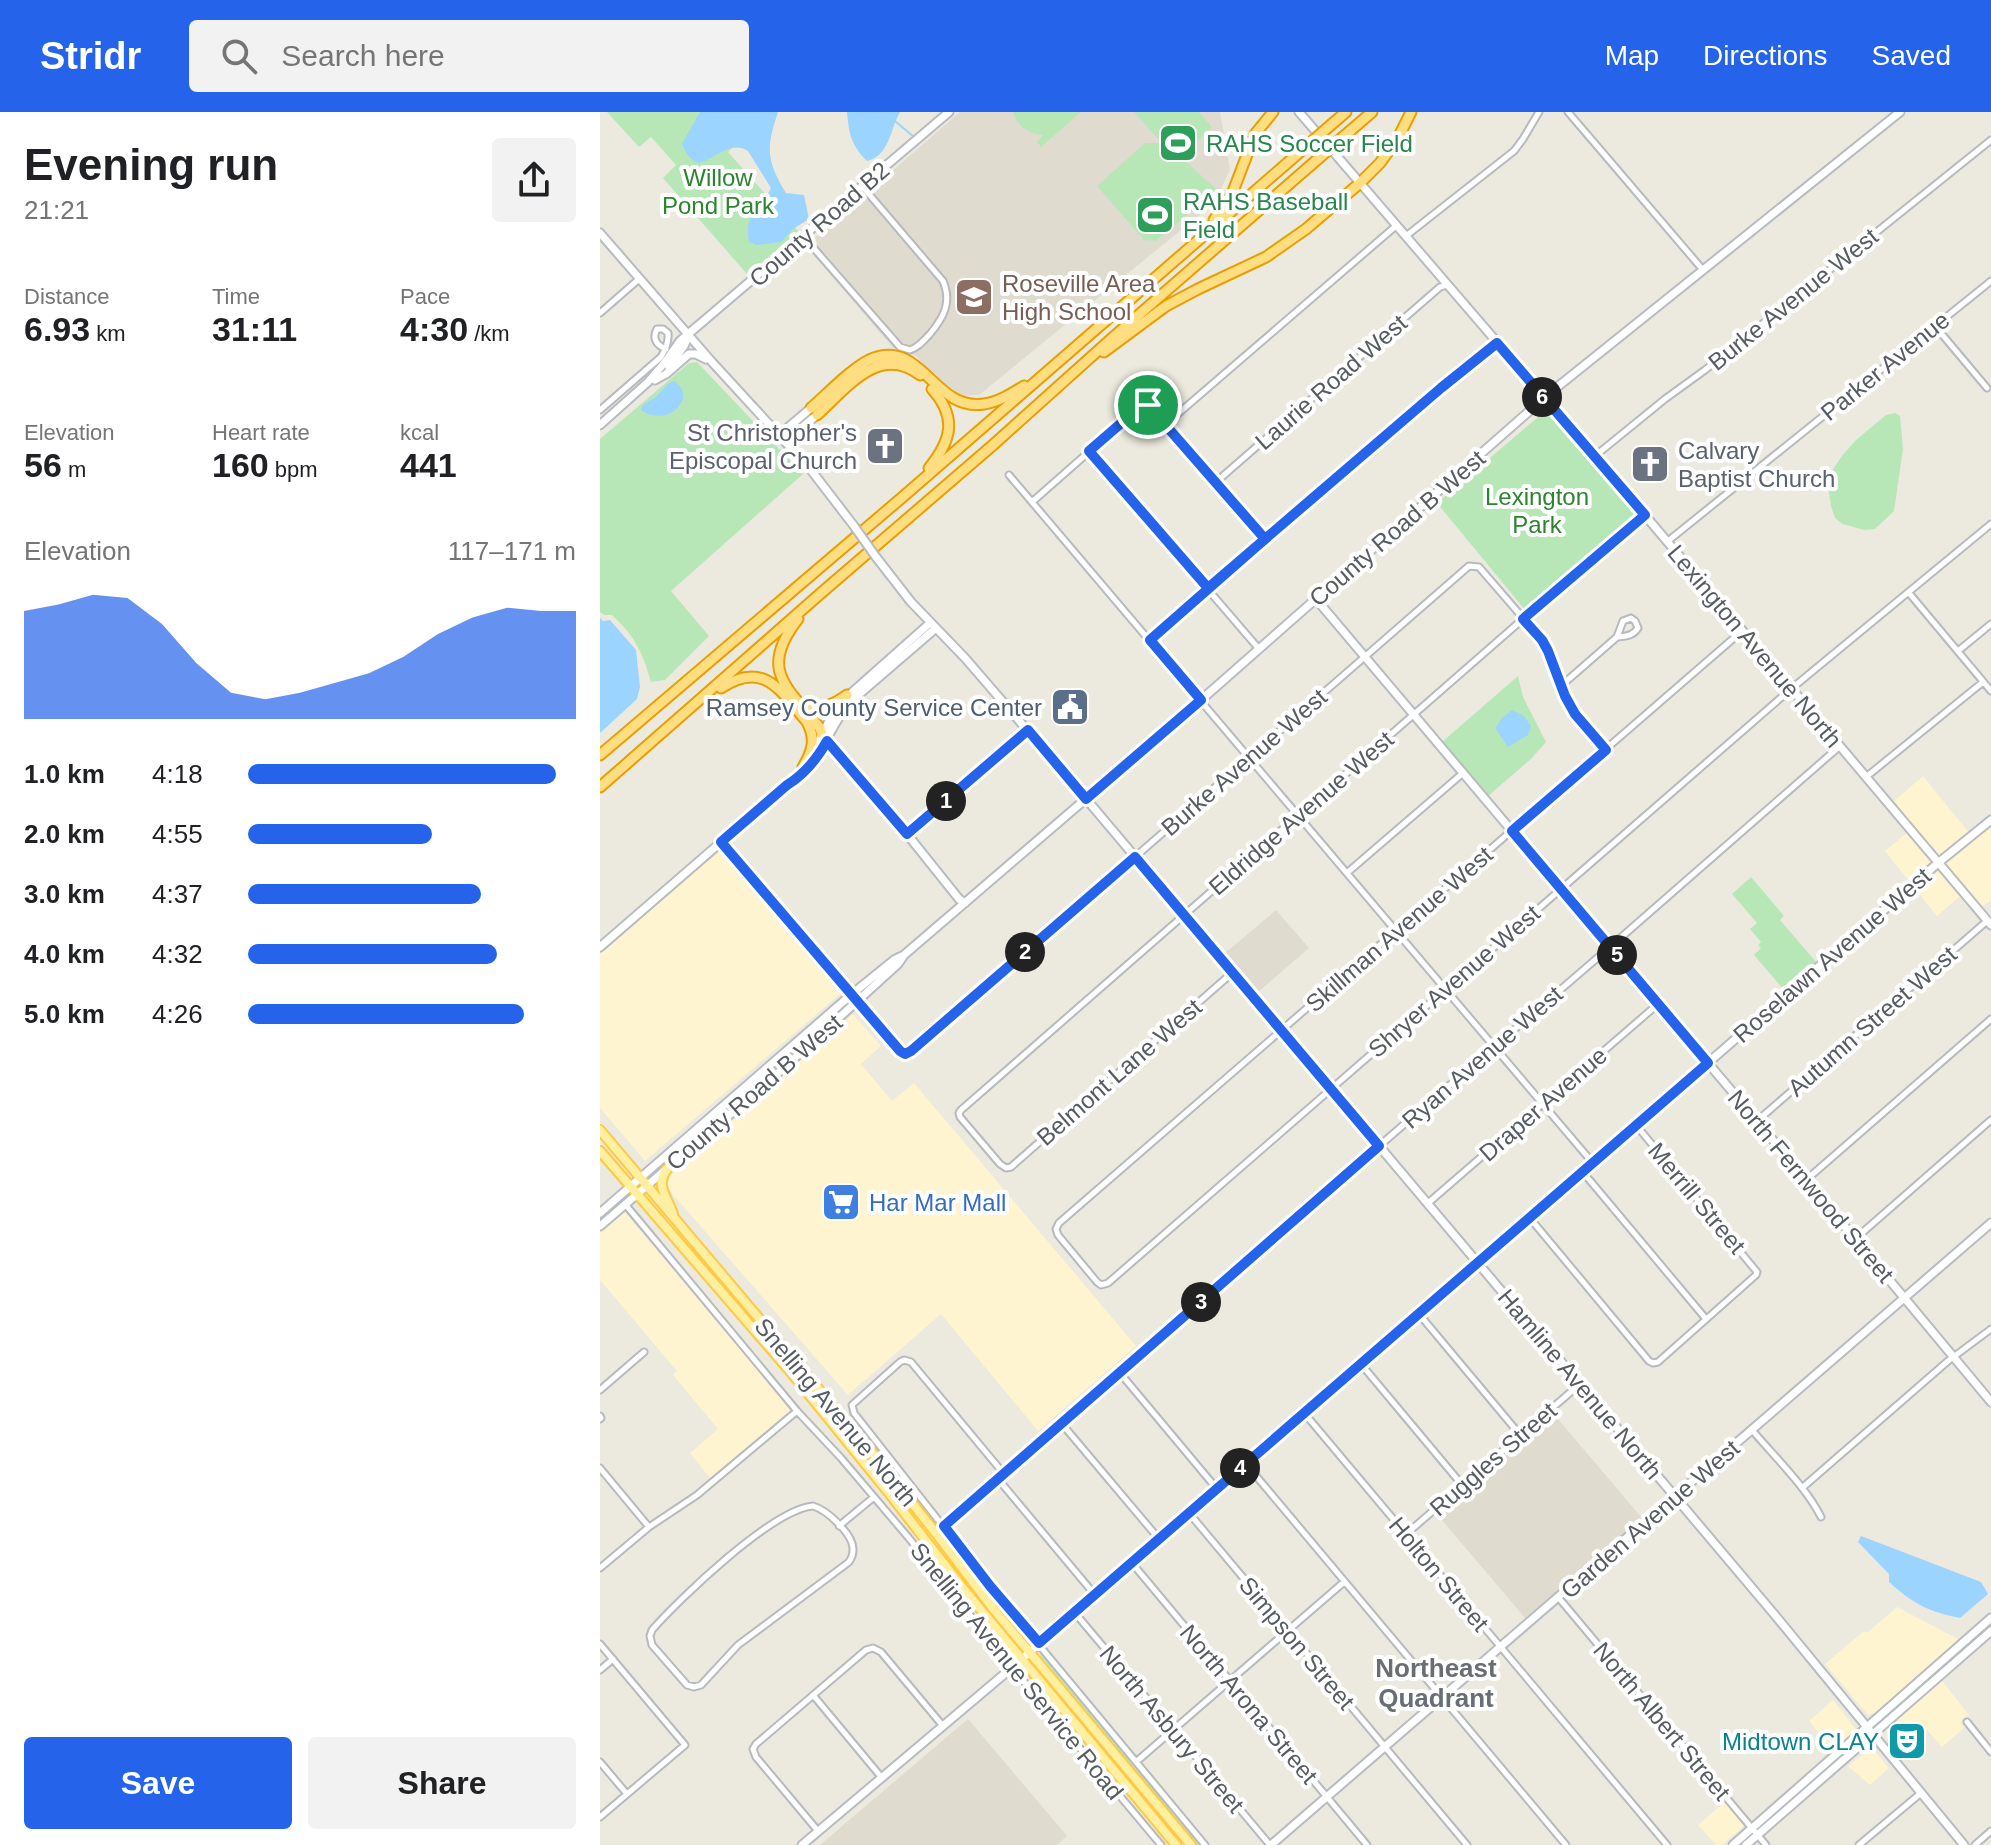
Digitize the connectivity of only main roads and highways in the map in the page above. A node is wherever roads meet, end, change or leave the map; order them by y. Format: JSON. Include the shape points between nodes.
{"nodes":[{"id":1,"x":1273,"y":112,"type":"edge"},
{"id":2,"x":1346,"y":112,"type":"edge"},
{"id":3,"x":1372,"y":112,"type":"edge"},
{"id":4,"x":1411,"y":112,"type":"edge"},
{"id":5,"x":1181,"y":255,"type":"junction"},
{"id":6,"x":1053,"y":367,"type":"junction"},
{"id":7,"x":1060,"y":385,"type":"junction"},
{"id":8,"x":905,"y":495,"type":"junction"},
{"id":9,"x":820,"y":594,"type":"junction"},
{"id":10,"x":847,"y":695,"type":"road end"},
{"id":11,"x":801,"y":704,"type":"junction"},
{"id":12,"x":691,"y":708,"type":"junction"},
{"id":13,"x":807,"y":722,"type":"junction"},
{"id":14,"x":600,"y":753,"type":"edge"},
{"id":15,"x":803,"y":767,"type":"road end"},
{"id":16,"x":600,"y":788,"type":"edge"},
{"id":17,"x":600,"y":1130,"type":"edge"},
{"id":18,"x":600,"y":1151,"type":"edge"},
{"id":19,"x":667,"y":1169,"type":"road end"},
{"id":20,"x":674,"y":1218,"type":"junction"},
{"id":21,"x":1176,"y":1845,"type":"edge"},
{"id":22,"x":1191,"y":1845,"type":"edge"}],
"edges":[{"from":1,"to":5,"type":"highway","via":[[1251,143],[1228,202]]},
{"from":2,"to":5,"type":"highway","bridge":true},
{"from":3,"to":7,"type":"highway","bridge":true},
{"from":4,"to":7,"type":"highway","via":[[1390,150],[1306,229],[1251,265],[1166,306]]},
{"from":5,"to":6,"type":"highway"},
{"from":6,"to":8,"type":"highway"},
{"from":6,"to":8,"type":"highway","via":[[1000,399],[971,404],[956,401],[914,363],[899,357],[863,363],[814,411],[863,373],[888,363],[920,375],[948,417],[943,448]]},
{"from":7,"to":9,"type":"highway"},
{"from":8,"to":14,"type":"highway"},
{"from":9,"to":11,"type":"highway","via":[[792,626],[778,653],[782,681]]},
{"from":9,"to":12,"type":"highway"},
{"from":10,"to":11,"type":"highway","via":[[827,707]]},
{"from":11,"to":13,"type":"highway","via":[[825,738]]},
{"from":12,"to":13,"type":"highway","via":[[736,679],[760,677],[774,684]]},
{"from":12,"to":16,"type":"highway"},
{"from":13,"to":15,"type":"highway","via":[[813,747]]},
{"from":17,"to":20,"type":"main road","name":"Snelling Avenue North"},
{"from":18,"to":21,"type":"main road","name":"Snelling Avenue North","via":[[789,1370]]},
{"from":19,"to":20,"type":"main road","via":[[661,1184]]},
{"from":20,"to":22,"type":"main road","name":"Snelling Avenue North"}]}
